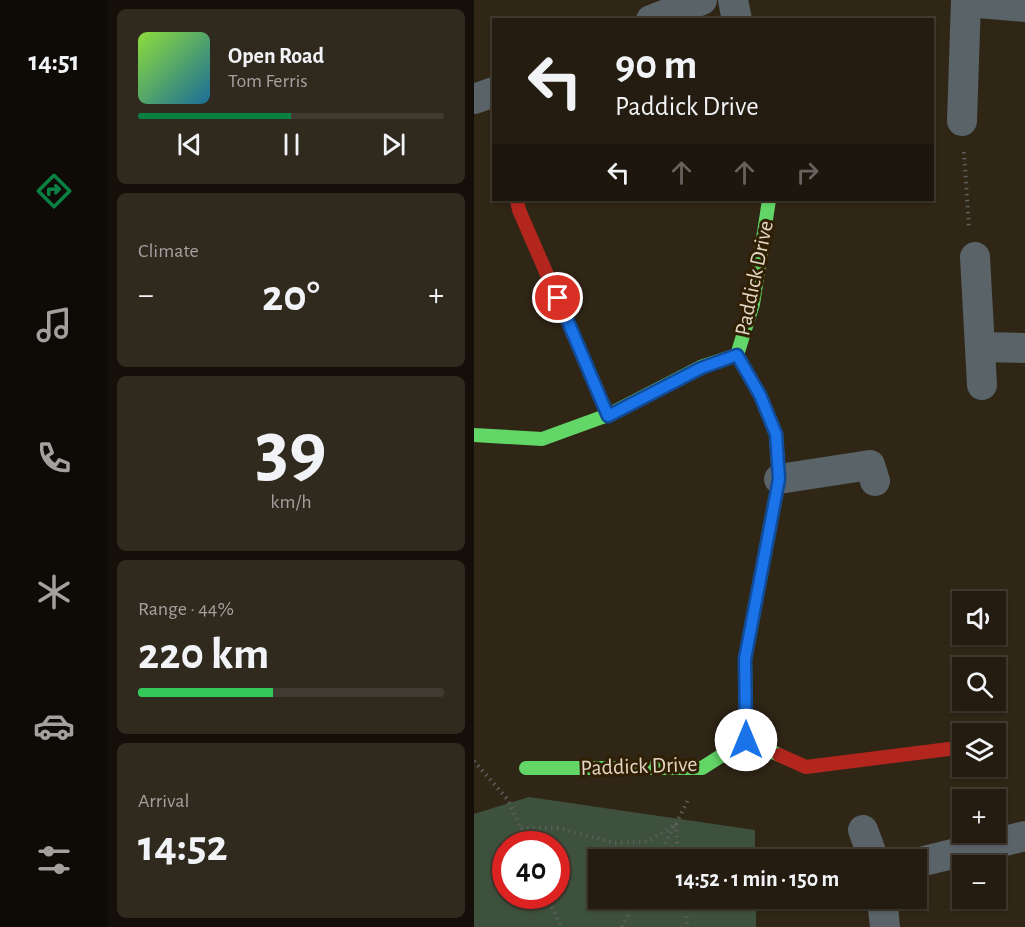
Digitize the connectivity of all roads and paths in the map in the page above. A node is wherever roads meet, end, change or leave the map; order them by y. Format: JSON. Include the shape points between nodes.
{"nodes":[{"id":1,"x":702,"y":0,"type":"edge"},
{"id":2,"x":733,"y":0,"type":"edge"},
{"id":3,"x":966,"y":1,"type":"edge"},
{"id":4,"x":1025,"y":7,"type":"edge"},
{"id":5,"x":656,"y":18,"type":"edge"},
{"id":6,"x":737,"y":18,"type":"edge"},
{"id":7,"x":492,"y":93,"type":"edge"},
{"id":8,"x":474,"y":99,"type":"edge"},
{"id":9,"x":962,"y":121,"type":"joint"},
{"id":10,"x":517,"y":201,"type":"edge"},
{"id":11,"x":769,"y":201,"type":"edge"},
{"id":12,"x":975,"y":257,"type":"joint"},
{"id":13,"x":981,"y":347,"type":"junction"},
{"id":14,"x":1025,"y":348,"type":"edge"},
{"id":15,"x":737,"y":355,"type":"junction"},
{"id":16,"x":982,"y":385,"type":"dead end"},
{"id":17,"x":608,"y":416,"type":"junction"},
{"id":18,"x":474,"y":435,"type":"edge"},
{"id":19,"x":873,"y":464,"type":"dead end"},
{"id":20,"x":779,"y":479,"type":"junction"},
{"id":21,"x":746,"y":740,"type":"junction"},
{"id":22,"x":949,"y":749,"type":"dead end"},
{"id":23,"x":474,"y":761,"type":"edge"},
{"id":24,"x":526,"y":768,"type":"dead end"},
{"id":25,"x":702,"y":768,"type":"junction"},
{"id":26,"x":676,"y":824,"type":"junction"},
{"id":27,"x":521,"y":828,"type":"junction"},
{"id":28,"x":863,"y":830,"type":"dead end"},
{"id":29,"x":522,"y":831,"type":"edge"},
{"id":30,"x":1025,"y":836,"type":"edge"},
{"id":31,"x":663,"y":849,"type":"edge"},
{"id":32,"x":677,"y":849,"type":"edge"},
{"id":33,"x":870,"y":849,"type":"edge"},
{"id":34,"x":927,"y":860,"type":"edge"},
{"id":35,"x":553,"y":909,"type":"edge"},
{"id":36,"x":631,"y":909,"type":"edge"},
{"id":37,"x":686,"y":909,"type":"edge"},
{"id":38,"x":883,"y":909,"type":"edge"},
{"id":39,"x":561,"y":927,"type":"edge"},
{"id":40,"x":622,"y":927,"type":"edge"},
{"id":41,"x":687,"y":927,"type":"edge"},
{"id":42,"x":885,"y":927,"type":"edge"}],
"edges":[{"from":1,"to":5,"type":"street"},
{"from":2,"to":6,"type":"street"},
{"from":3,"to":4,"type":"street"},
{"from":3,"to":9,"type":"street"},
{"from":7,"to":8,"type":"street"},
{"from":9,"to":12,"type":"path","via":[[967,221]]},
{"from":10,"to":17,"type":"street"},
{"from":11,"to":15,"type":"street","name":"Paddick Drive","via":[[753,304]]},
{"from":12,"to":13,"type":"street"},
{"from":13,"to":14,"type":"street"},
{"from":13,"to":16,"type":"street"},
{"from":15,"to":17,"type":"street","name":"Paddick Drive","via":[[701,368]]},
{"from":15,"to":20,"type":"street","name":"Paddick Drive","via":[[776,434]]},
{"from":17,"to":18,"type":"street","name":"Paddick Drive","via":[[542,439]]},
{"from":19,"to":20,"type":"street"},
{"from":20,"to":21,"type":"street","name":"Paddick Drive","via":[[745,659]]},
{"from":21,"to":22,"type":"street","via":[[806,767]]},
{"from":21,"to":25,"type":"street","name":"Paddick Drive"},
{"from":23,"to":27,"type":"path","via":[[508,800]]},
{"from":24,"to":25,"type":"street","name":"Paddick Drive"},
{"from":25,"to":26,"type":"path"},
{"from":26,"to":27,"type":"path","via":[[648,841],[614,843],[559,828]]},
{"from":26,"to":31,"type":"path"},
{"from":26,"to":32,"type":"path"},
{"from":27,"to":29,"type":"path"},
{"from":28,"to":33,"type":"street"},
{"from":30,"to":34,"type":"street"},
{"from":35,"to":39,"type":"path"},
{"from":36,"to":40,"type":"path"},
{"from":37,"to":41,"type":"path"},
{"from":38,"to":42,"type":"street"}]}
